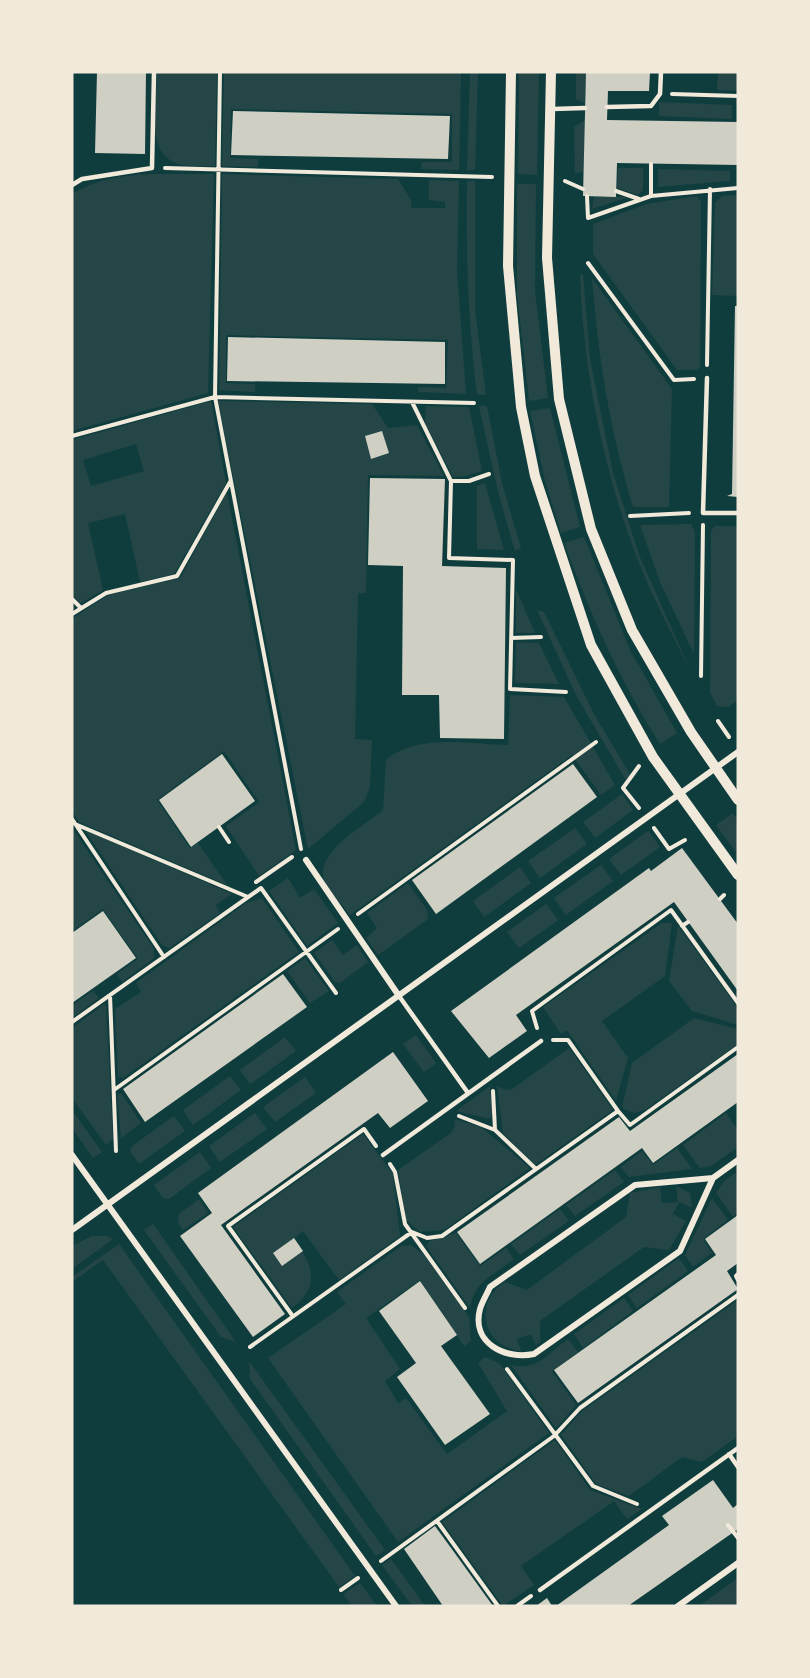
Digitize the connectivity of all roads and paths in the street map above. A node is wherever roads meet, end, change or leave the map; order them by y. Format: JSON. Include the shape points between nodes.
{"nodes":[{"id":1,"x":154,"y":72,"type":"edge"},
{"id":2,"x":220,"y":72,"type":"edge"},
{"id":3,"x":511,"y":72,"type":"edge"},
{"id":4,"x":551,"y":72,"type":"edge"},
{"id":5,"x":661,"y":72,"type":"edge"},
{"id":6,"x":660,"y":94,"type":"junction"},
{"id":7,"x":738,"y":96,"type":"edge"},
{"id":8,"x":607,"y":107,"type":"dead end"},
{"id":9,"x":585,"y":108,"type":"dead end"},
{"id":10,"x":550,"y":109,"type":"junction"},
{"id":11,"x":651,"y":164,"type":"dead end"},
{"id":12,"x":152,"y":168,"type":"junction"},
{"id":13,"x":218,"y":169,"type":"junction"},
{"id":14,"x":492,"y":177,"type":"dead end"},
{"id":15,"x":564,"y":181,"type":"dead end"},
{"id":16,"x":72,"y":185,"type":"edge"},
{"id":17,"x":738,"y":188,"type":"edge"},
{"id":18,"x":584,"y":189,"type":"dead end"},
{"id":19,"x":710,"y":189,"type":"junction"},
{"id":20,"x":616,"y":191,"type":"dead end"},
{"id":21,"x":587,"y":196,"type":"dead end"},
{"id":22,"x":651,"y":196,"type":"junction"},
{"id":23,"x":640,"y":199,"type":"junction"},
{"id":24,"x":588,"y":262,"type":"dead end"},
{"id":25,"x":707,"y":378,"type":"junction"},
{"id":26,"x":215,"y":397,"type":"junction"},
{"id":27,"x":412,"y":402,"type":"junction"},
{"id":28,"x":474,"y":403,"type":"dead end"},
{"id":29,"x":72,"y":436,"type":"edge"},
{"id":30,"x":489,"y":474,"type":"dead end"},
{"id":31,"x":451,"y":481,"type":"junction"},
{"id":32,"x":230,"y":482,"type":"junction"},
{"id":33,"x":703,"y":513,"type":"junction"},
{"id":34,"x":738,"y":513,"type":"edge"},
{"id":35,"x":630,"y":516,"type":"dead end"},
{"id":36,"x":72,"y":599,"type":"edge"},
{"id":37,"x":81,"y":608,"type":"junction"},
{"id":38,"x":72,"y":614,"type":"edge"},
{"id":39,"x":541,"y":637,"type":"dead end"},
{"id":40,"x":511,"y":638,"type":"junction"},
{"id":41,"x":701,"y":676,"type":"dead end"},
{"id":42,"x":566,"y":692,"type":"dead end"},
{"id":43,"x":718,"y":721,"type":"dead end"},
{"id":44,"x":729,"y":737,"type":"dead end"},
{"id":45,"x":738,"y":752,"type":"edge"},
{"id":46,"x":642,"y":764,"type":"dead end"},
{"id":47,"x":715,"y":768,"type":"junction"},
{"id":48,"x":679,"y":794,"type":"junction"},
{"id":49,"x":738,"y":800,"type":"edge"},
{"id":50,"x":639,"y":809,"type":"dead end"},
{"id":51,"x":72,"y":819,"type":"edge"},
{"id":52,"x":75,"y":824,"type":"junction"},
{"id":53,"x":219,"y":827,"type":"dead end"},
{"id":54,"x":654,"y":828,"type":"dead end"},
{"id":55,"x":685,"y":840,"type":"dead end"},
{"id":56,"x":229,"y":843,"type":"dead end"},
{"id":57,"x":306,"y":860,"type":"dead end"},
{"id":58,"x":738,"y":875,"type":"edge"},
{"id":59,"x":256,"y":882,"type":"dead end"},
{"id":60,"x":248,"y":897,"type":"junction"},
{"id":61,"x":688,"y":921,"type":"dead end"},
{"id":62,"x":682,"y":926,"type":"junction"},
{"id":63,"x":164,"y":957,"type":"junction"},
{"id":64,"x":336,"y":993,"type":"dead end"},
{"id":65,"x":110,"y":995,"type":"junction"},
{"id":66,"x":399,"y":996,"type":"junction"},
{"id":67,"x":738,"y":1004,"type":"edge"},
{"id":68,"x":72,"y":1022,"type":"edge"},
{"id":69,"x":541,"y":1041,"type":"junction"},
{"id":70,"x":738,"y":1047,"type":"edge"},
{"id":71,"x":492,"y":1076,"type":"junction"},
{"id":72,"x":468,"y":1093,"type":"junction"},
{"id":73,"x":444,"y":1111,"type":"junction"},
{"id":74,"x":618,"y":1111,"type":"junction"},
{"id":75,"x":495,"y":1130,"type":"junction"},
{"id":76,"x":116,"y":1151,"type":"dead end"},
{"id":77,"x":72,"y":1155,"type":"edge"},
{"id":78,"x":383,"y":1155,"type":"joint"},
{"id":79,"x":738,"y":1160,"type":"edge"},
{"id":80,"x":536,"y":1170,"type":"junction"},
{"id":81,"x":713,"y":1178,"type":"junction"},
{"id":82,"x":107,"y":1206,"type":"junction"},
{"id":83,"x":72,"y":1230,"type":"edge"},
{"id":84,"x":738,"y":1274,"type":"edge"},
{"id":85,"x":738,"y":1280,"type":"edge"},
{"id":86,"x":738,"y":1295,"type":"edge"},
{"id":87,"x":292,"y":1316,"type":"junction"},
{"id":88,"x":250,"y":1347,"type":"dead end"},
{"id":89,"x":738,"y":1448,"type":"edge"},
{"id":90,"x":729,"y":1454,"type":"junction"},
{"id":91,"x":738,"y":1467,"type":"edge"},
{"id":92,"x":437,"y":1521,"type":"junction"},
{"id":93,"x":728,"y":1525,"type":"dead end"},
{"id":94,"x":738,"y":1538,"type":"edge"},
{"id":95,"x":381,"y":1561,"type":"dead end"},
{"id":96,"x":738,"y":1563,"type":"edge"},
{"id":97,"x":358,"y":1578,"type":"dead end"},
{"id":98,"x":341,"y":1590,"type":"dead end"},
{"id":99,"x":540,"y":1590,"type":"dead end"},
{"id":100,"x":396,"y":1606,"type":"edge"},
{"id":101,"x":498,"y":1606,"type":"edge"},
{"id":102,"x":678,"y":1606,"type":"edge"}],
"edges":[{"from":1,"to":12,"type":"lane"},
{"from":2,"to":13,"type":"path"},
{"from":3,"to":48,"type":"street","via":[[508,266],[521,407],[535,476],[591,645],[637,730]]},
{"from":4,"to":10,"type":"street"},
{"from":5,"to":6,"type":"lane"},
{"from":6,"to":7,"type":"path"},
{"from":6,"to":8,"type":"lane","via":[[651,106]]},
{"from":9,"to":10,"type":"lane"},
{"from":10,"to":47,"type":"street","via":[[547,258],[559,399],[591,529],[632,630]]},
{"from":11,"to":22,"type":"path"},
{"from":12,"to":13,"type":"path"},
{"from":12,"to":16,"type":"lane","via":[[82,179]]},
{"from":13,"to":14,"type":"path"},
{"from":13,"to":26,"type":"path"},
{"from":15,"to":18,"type":"path"},
{"from":17,"to":19,"type":"path"},
{"from":19,"to":22,"type":"path"},
{"from":19,"to":25,"type":"path"},
{"from":20,"to":23,"type":"path"},
{"from":21,"to":23,"type":"path","via":[[588,218]]},
{"from":22,"to":23,"type":"path"},
{"from":24,"to":25,"type":"path","via":[[674,380]]},
{"from":25,"to":33,"type":"lane"},
{"from":26,"to":27,"type":"path"},
{"from":26,"to":29,"type":"path"},
{"from":26,"to":32,"type":"path"},
{"from":27,"to":28,"type":"path"},
{"from":27,"to":31,"type":"path"},
{"from":30,"to":31,"type":"path","via":[[469,481]]},
{"from":31,"to":40,"type":"path","via":[[449,558],[513,560]]},
{"from":32,"to":37,"type":"path","via":[[177,576],[106,593]]},
{"from":32,"to":59,"type":"path","via":[[302,851]]},
{"from":33,"to":34,"type":"lane"},
{"from":33,"to":35,"type":"path"},
{"from":33,"to":41,"type":"path"},
{"from":36,"to":37,"type":"path"},
{"from":37,"to":38,"type":"path"},
{"from":39,"to":40,"type":"path"},
{"from":40,"to":42,"type":"path","via":[[510,689]]},
{"from":43,"to":44,"type":"path"},
{"from":45,"to":47,"type":"street"},
{"from":46,"to":50,"type":"path","via":[[623,788]]},
{"from":47,"to":48,"type":"street"},
{"from":47,"to":49,"type":"street"},
{"from":48,"to":58,"type":"street"},
{"from":48,"to":66,"type":"street"},
{"from":51,"to":52,"type":"path"},
{"from":52,"to":60,"type":"path"},
{"from":52,"to":63,"type":"path"},
{"from":53,"to":56,"type":"path"},
{"from":54,"to":55,"type":"path","via":[[669,849]]},
{"from":57,"to":66,"type":"street"},
{"from":60,"to":63,"type":"path"},
{"from":60,"to":64,"type":"path","via":[[261,888]]},
{"from":61,"to":62,"type":"path"},
{"from":62,"to":67,"type":"path"},
{"from":62,"to":69,"type":"path","via":[[671,910],[532,1011]]},
{"from":63,"to":65,"type":"path"},
{"from":65,"to":68,"type":"path"},
{"from":65,"to":76,"type":"path"},
{"from":66,"to":72,"type":"lane"},
{"from":66,"to":82,"type":"street"},
{"from":69,"to":71,"type":"lane"},
{"from":69,"to":74,"type":"path","via":[[568,1040]]},
{"from":70,"to":74,"type":"path","via":[[630,1125]]},
{"from":71,"to":72,"type":"lane"},
{"from":71,"to":75,"type":"path"},
{"from":72,"to":73,"type":"lane"},
{"from":73,"to":75,"type":"path"},
{"from":73,"to":78,"type":"lane"},
{"from":74,"to":80,"type":"path"},
{"from":75,"to":80,"type":"path"},
{"from":77,"to":82,"type":"street"},
{"from":78,"to":87,"type":"path","via":[[364,1129],[228,1226]]},
{"from":79,"to":81,"type":"street"},
{"from":80,"to":87,"type":"path","via":[[442,1236],[427,1238],[412,1232]]},
{"from":81,"to":81,"type":"street","via":[[635,1185],[490,1287],[480,1311],[488,1341],[499,1353],[518,1357],[534,1354],[680,1251]]},
{"from":82,"to":83,"type":"street"},
{"from":82,"to":100,"type":"street"},
{"from":84,"to":85,"type":"path"},
{"from":86,"to":92,"type":"path","via":[[580,1408],[554,1436]]},
{"from":87,"to":88,"type":"path"},
{"from":89,"to":90,"type":"lane"},
{"from":90,"to":91,"type":"lane"},
{"from":90,"to":99,"type":"lane"},
{"from":92,"to":95,"type":"path"},
{"from":92,"to":101,"type":"path"},
{"from":93,"to":94,"type":"path"},
{"from":96,"to":102,"type":"street"},
{"from":97,"to":98,"type":"path"}]}
